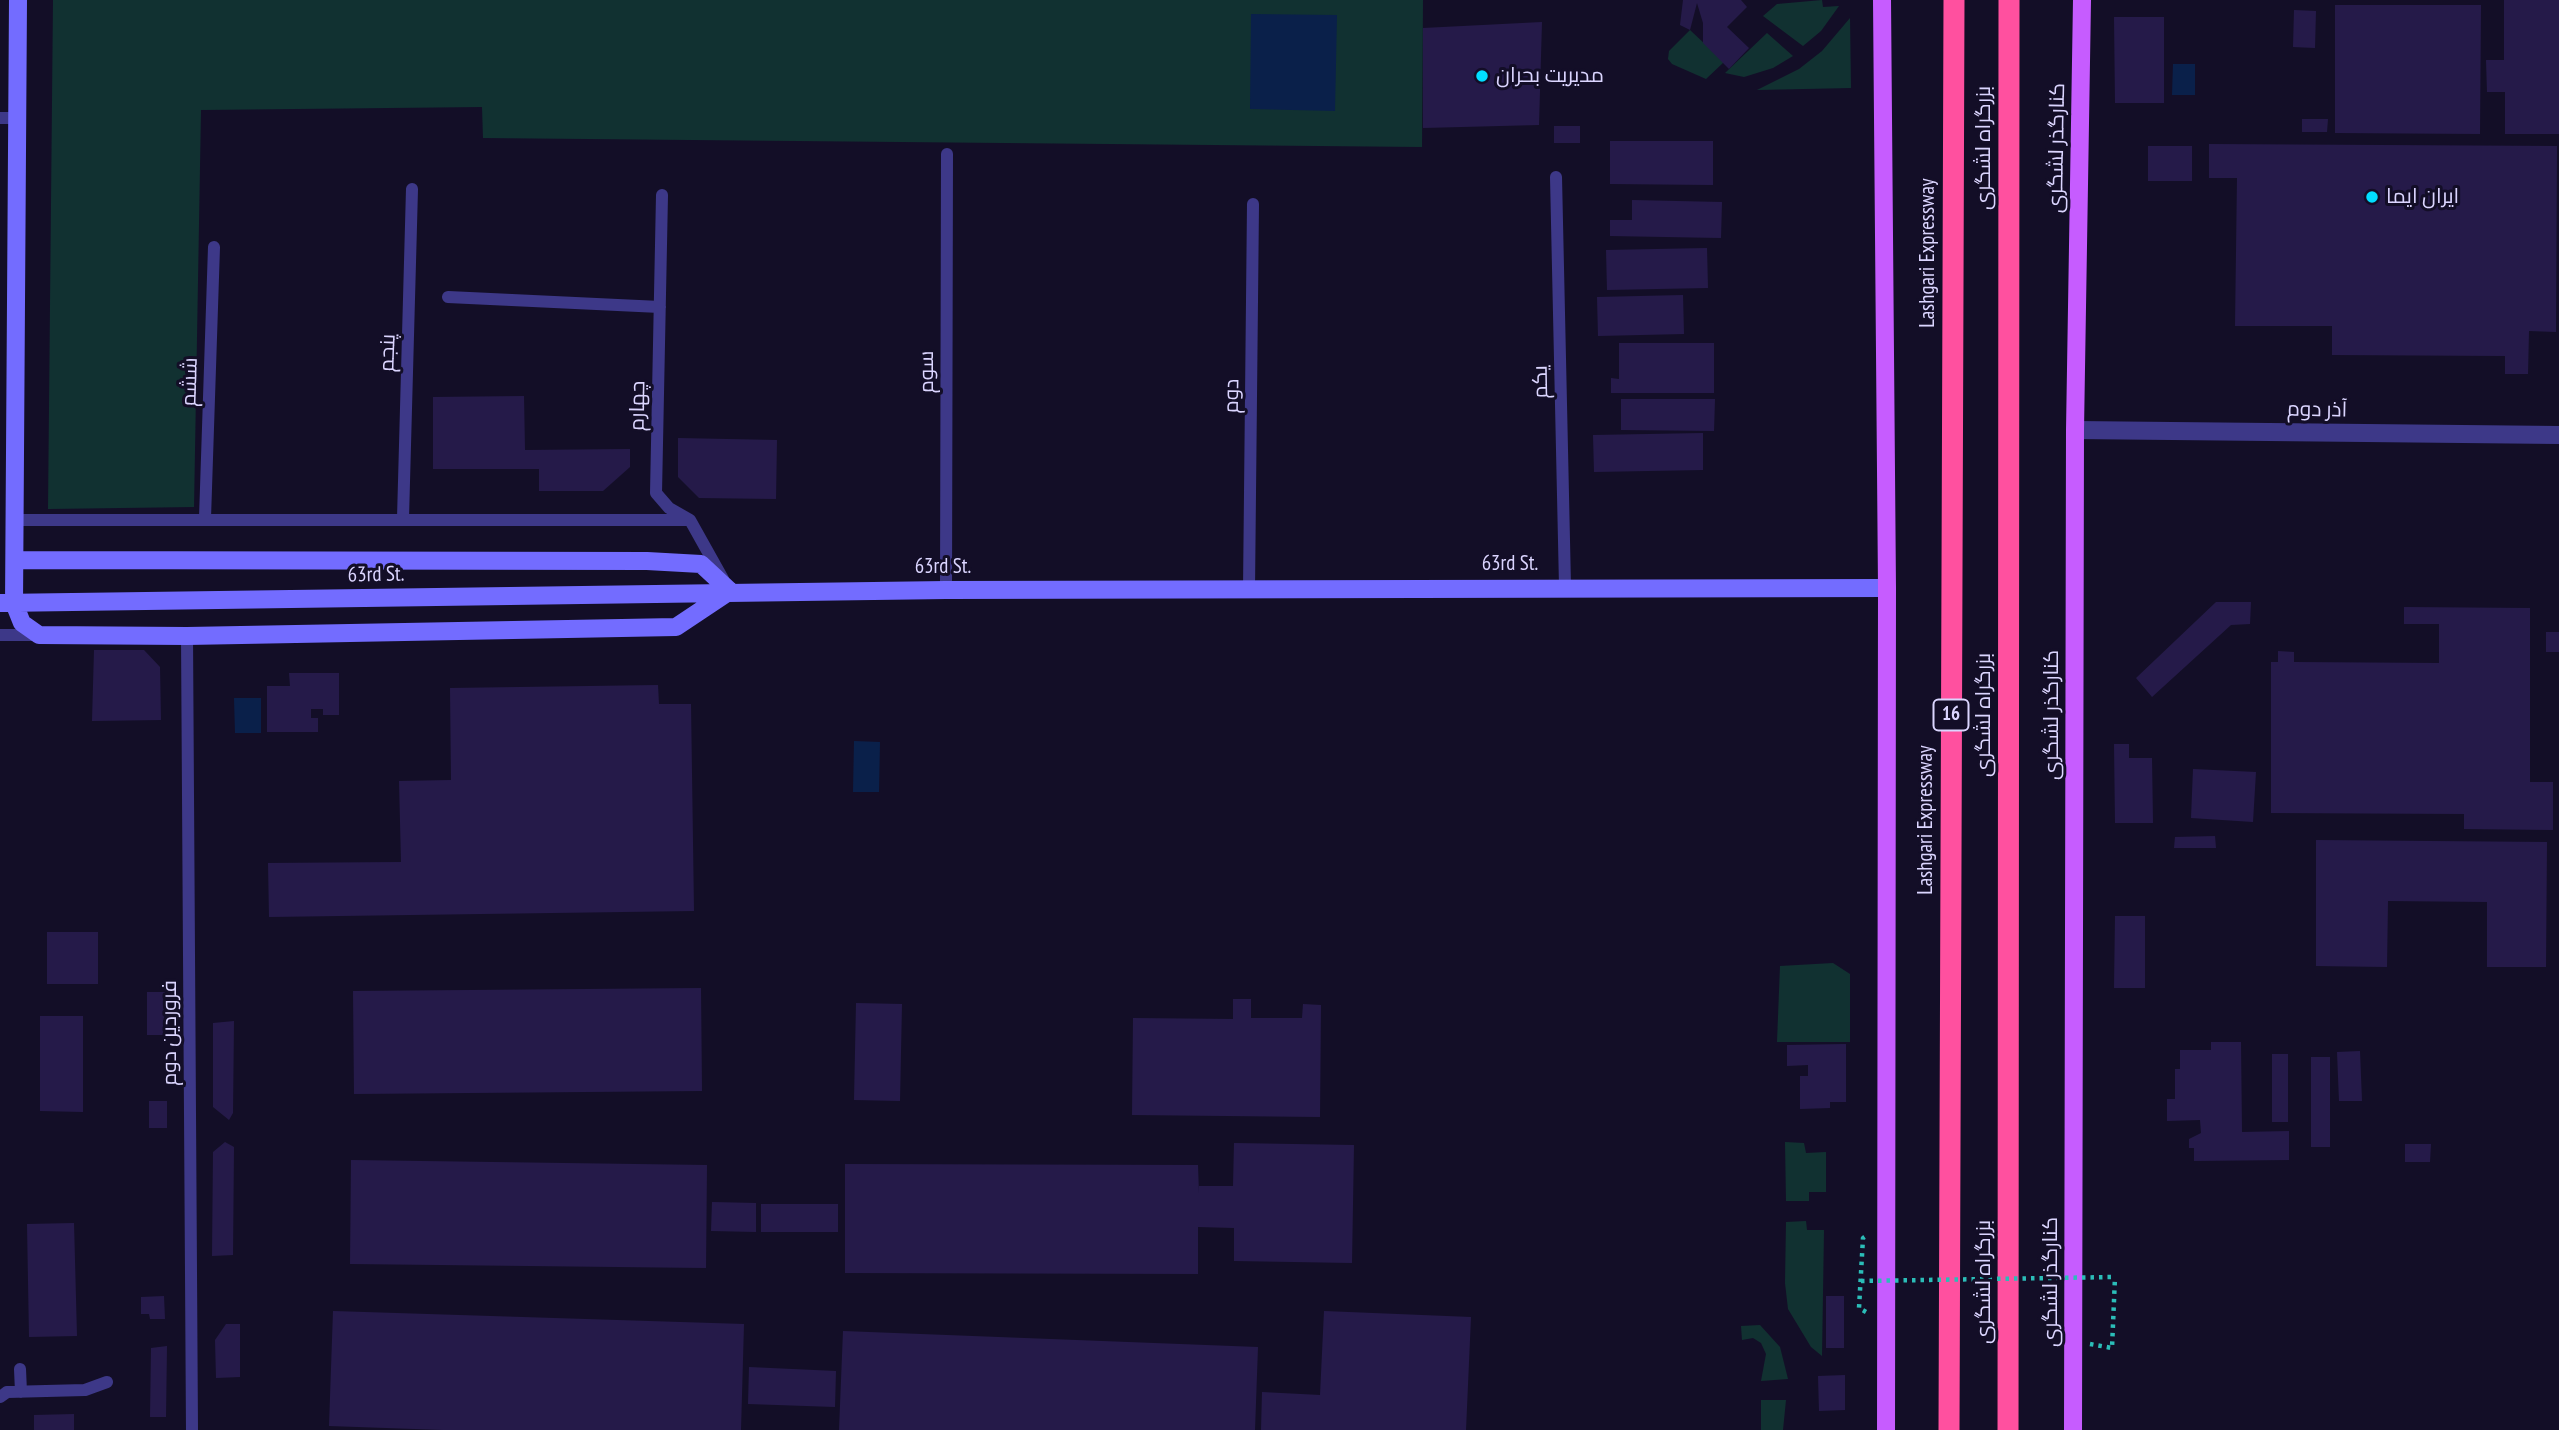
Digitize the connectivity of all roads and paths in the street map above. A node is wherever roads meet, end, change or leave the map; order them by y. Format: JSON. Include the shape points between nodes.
{"nodes":[{"id":1,"x":19,"y":0,"type":"edge"},
{"id":2,"x":1882,"y":0,"type":"edge"},
{"id":3,"x":1954,"y":0,"type":"edge"},
{"id":4,"x":2009,"y":0,"type":"edge"},
{"id":5,"x":2082,"y":0,"type":"edge"},
{"id":6,"x":0,"y":118,"type":"edge"},
{"id":7,"x":19,"y":118,"type":"junction"},
{"id":8,"x":947,"y":154,"type":"dead end"},
{"id":9,"x":1556,"y":177,"type":"dead end"},
{"id":10,"x":412,"y":189,"type":"dead end"},
{"id":11,"x":662,"y":195,"type":"dead end"},
{"id":12,"x":1253,"y":204,"type":"dead end"},
{"id":13,"x":214,"y":247,"type":"dead end"},
{"id":14,"x":448,"y":297,"type":"dead end"},
{"id":15,"x":660,"y":307,"type":"junction"},
{"id":16,"x":2075,"y":430,"type":"junction"},
{"id":17,"x":2559,"y":435,"type":"edge"},
{"id":18,"x":205,"y":518,"type":"junction"},
{"id":19,"x":403,"y":518,"type":"junction"},
{"id":20,"x":16,"y":520,"type":"junction"},
{"id":21,"x":690,"y":520,"type":"junction"},
{"id":22,"x":15,"y":559,"type":"junction"},
{"id":23,"x":1564,"y":586,"type":"junction"},
{"id":24,"x":1887,"y":588,"type":"junction"},
{"id":25,"x":1249,"y":589,"type":"junction"},
{"id":26,"x":946,"y":590,"type":"junction"},
{"id":27,"x":730,"y":591,"type":"junction"},
{"id":28,"x":7,"y":603,"type":"edge"},
{"id":29,"x":0,"y":635,"type":"edge"},
{"id":30,"x":39,"y":635,"type":"junction"},
{"id":31,"x":187,"y":636,"type":"junction"},
{"id":32,"x":1863,"y":1238,"type":"dead end"},
{"id":33,"x":1861,"y":1281,"type":"junction"},
{"id":34,"x":1859,"y":1308,"type":"dead end"},
{"id":35,"x":2112,"y":1348,"type":"dead end"},
{"id":36,"x":19,"y":1369,"type":"dead end"},
{"id":37,"x":107,"y":1382,"type":"dead end"},
{"id":38,"x":21,"y":1392,"type":"junction"},
{"id":39,"x":0,"y":1397,"type":"edge"},
{"id":40,"x":192,"y":1430,"type":"edge"},
{"id":41,"x":1886,"y":1430,"type":"edge"},
{"id":42,"x":1949,"y":1430,"type":"edge"},
{"id":43,"x":2008,"y":1430,"type":"edge"},
{"id":44,"x":2073,"y":1430,"type":"edge"}],
"edges":[{"from":1,"to":7,"type":"street"},
{"from":2,"to":24,"type":"main road"},
{"from":3,"to":42,"type":"highway","name":"Lashgari Expressway","number":"16"},
{"from":4,"to":43,"type":"highway","name":"بزرگراه لشگری"},
{"from":5,"to":16,"type":"main road","name":"کنارگذر لشگری"},
{"from":6,"to":7,"type":"lane"},
{"from":7,"to":20,"type":"street"},
{"from":8,"to":26,"type":"lane","name":"سوم"},
{"from":9,"to":23,"type":"lane","name":"یکم"},
{"from":10,"to":19,"type":"lane","name":"پنجم"},
{"from":11,"to":15,"type":"lane","name":"چهارم"},
{"from":12,"to":25,"type":"lane","name":"دوم"},
{"from":13,"to":18,"type":"lane","name":"ششم"},
{"from":14,"to":15,"type":"lane"},
{"from":15,"to":21,"type":"lane","name":"چهارم","via":[[656,493],[669,508]]},
{"from":16,"to":17,"type":"street","name":"آذر دوم"},
{"from":16,"to":44,"type":"main road","name":"کنارگذر لشگری"},
{"from":18,"to":19,"type":"lane"},
{"from":18,"to":20,"type":"lane"},
{"from":19,"to":21,"type":"lane"},
{"from":20,"to":22,"type":"street"},
{"from":21,"to":27,"type":"lane","name":"چهارم"},
{"from":22,"to":27,"type":"street","via":[[647,561],[701,564]]},
{"from":22,"to":28,"type":"street"},
{"from":23,"to":24,"type":"street","name":"63rd St."},
{"from":23,"to":25,"type":"street","name":"63rd St."},
{"from":24,"to":41,"type":"main road"},
{"from":25,"to":26,"type":"street","name":"63rd St."},
{"from":26,"to":27,"type":"street","name":"63rd St."},
{"from":27,"to":28,"type":"street","name":"63rd St."},
{"from":27,"to":31,"type":"street","via":[[676,627]]},
{"from":28,"to":30,"type":"street","via":[[22,623]]},
{"from":29,"to":30,"type":"lane"},
{"from":30,"to":31,"type":"street"},
{"from":31,"to":40,"type":"lane","name":"فروردین دوم"},
{"from":32,"to":33,"type":"path"},
{"from":33,"to":34,"type":"path"},
{"from":33,"to":35,"type":"path","bridge":true,"via":[[2115,1277]]},
{"from":36,"to":38,"type":"lane"},
{"from":37,"to":38,"type":"lane","via":[[85,1391]]},
{"from":38,"to":39,"type":"lane"}]}
